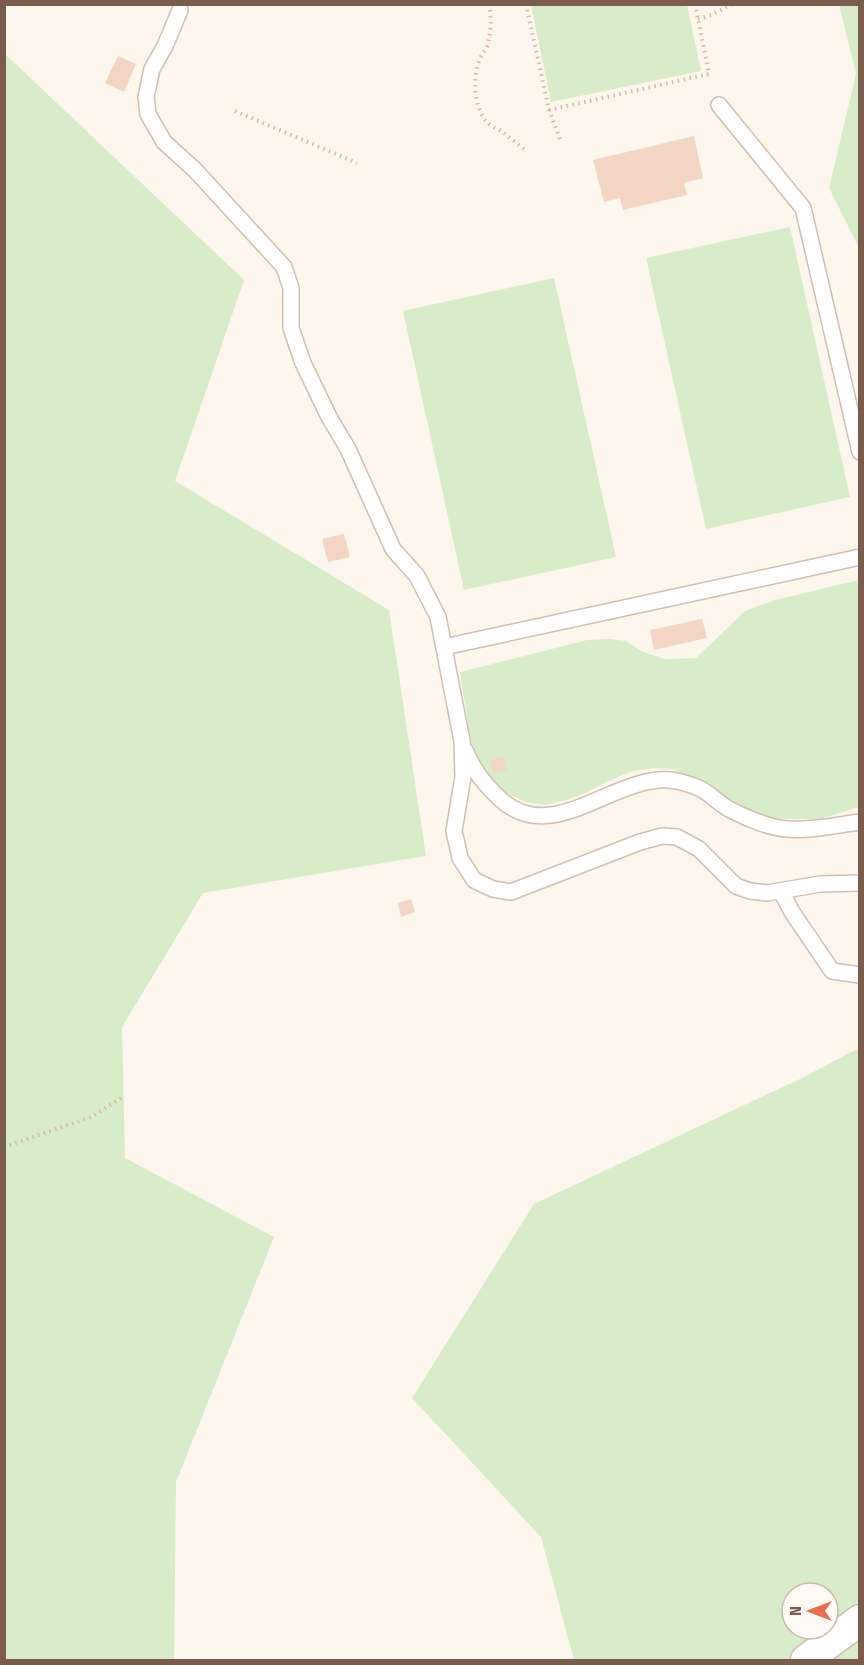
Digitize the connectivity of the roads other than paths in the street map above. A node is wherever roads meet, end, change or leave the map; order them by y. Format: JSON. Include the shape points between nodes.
{"nodes":[{"id":1,"x":180,"y":10,"type":"dead end"},
{"id":2,"x":719,"y":105,"type":"dead end"},
{"id":3,"x":860,"y":452,"type":"edge"},
{"id":4,"x":860,"y":557,"type":"edge"},
{"id":5,"x":444,"y":647,"type":"junction"},
{"id":6,"x":462,"y":741,"type":"junction"},
{"id":7,"x":860,"y":822,"type":"edge"},
{"id":8,"x":860,"y":883,"type":"edge"},
{"id":9,"x":781,"y":891,"type":"junction"},
{"id":10,"x":860,"y":975,"type":"edge"},
{"id":11,"x":860,"y":1620,"type":"edge"},
{"id":12,"x":806,"y":1660,"type":"edge"}],
"edges":[{"from":1,"to":5,"type":"lane","via":[[152,69],[146,97],[148,114],[164,142],[284,267],[291,288],[291,328],[303,363],[348,449],[393,549],[417,576],[438,617]]},
{"from":2,"to":3,"type":"lane","via":[[803,208]]},
{"from":4,"to":5,"type":"lane"},
{"from":5,"to":6,"type":"lane"},
{"from":6,"to":7,"type":"lane","via":[[470,762],[488,788],[505,804],[527,815],[548,817],[647,781],[671,780],[700,789],[729,810],[785,829]]},
{"from":6,"to":9,"type":"lane","via":[[462,777],[454,831],[460,858],[474,880],[493,889],[511,892],[662,836],[677,837],[699,849],[736,886],[767,893]]},
{"from":8,"to":9,"type":"lane","via":[[820,884]]},
{"from":9,"to":10,"type":"lane","via":[[832,971]]},
{"from":11,"to":12,"type":"street"}]}
